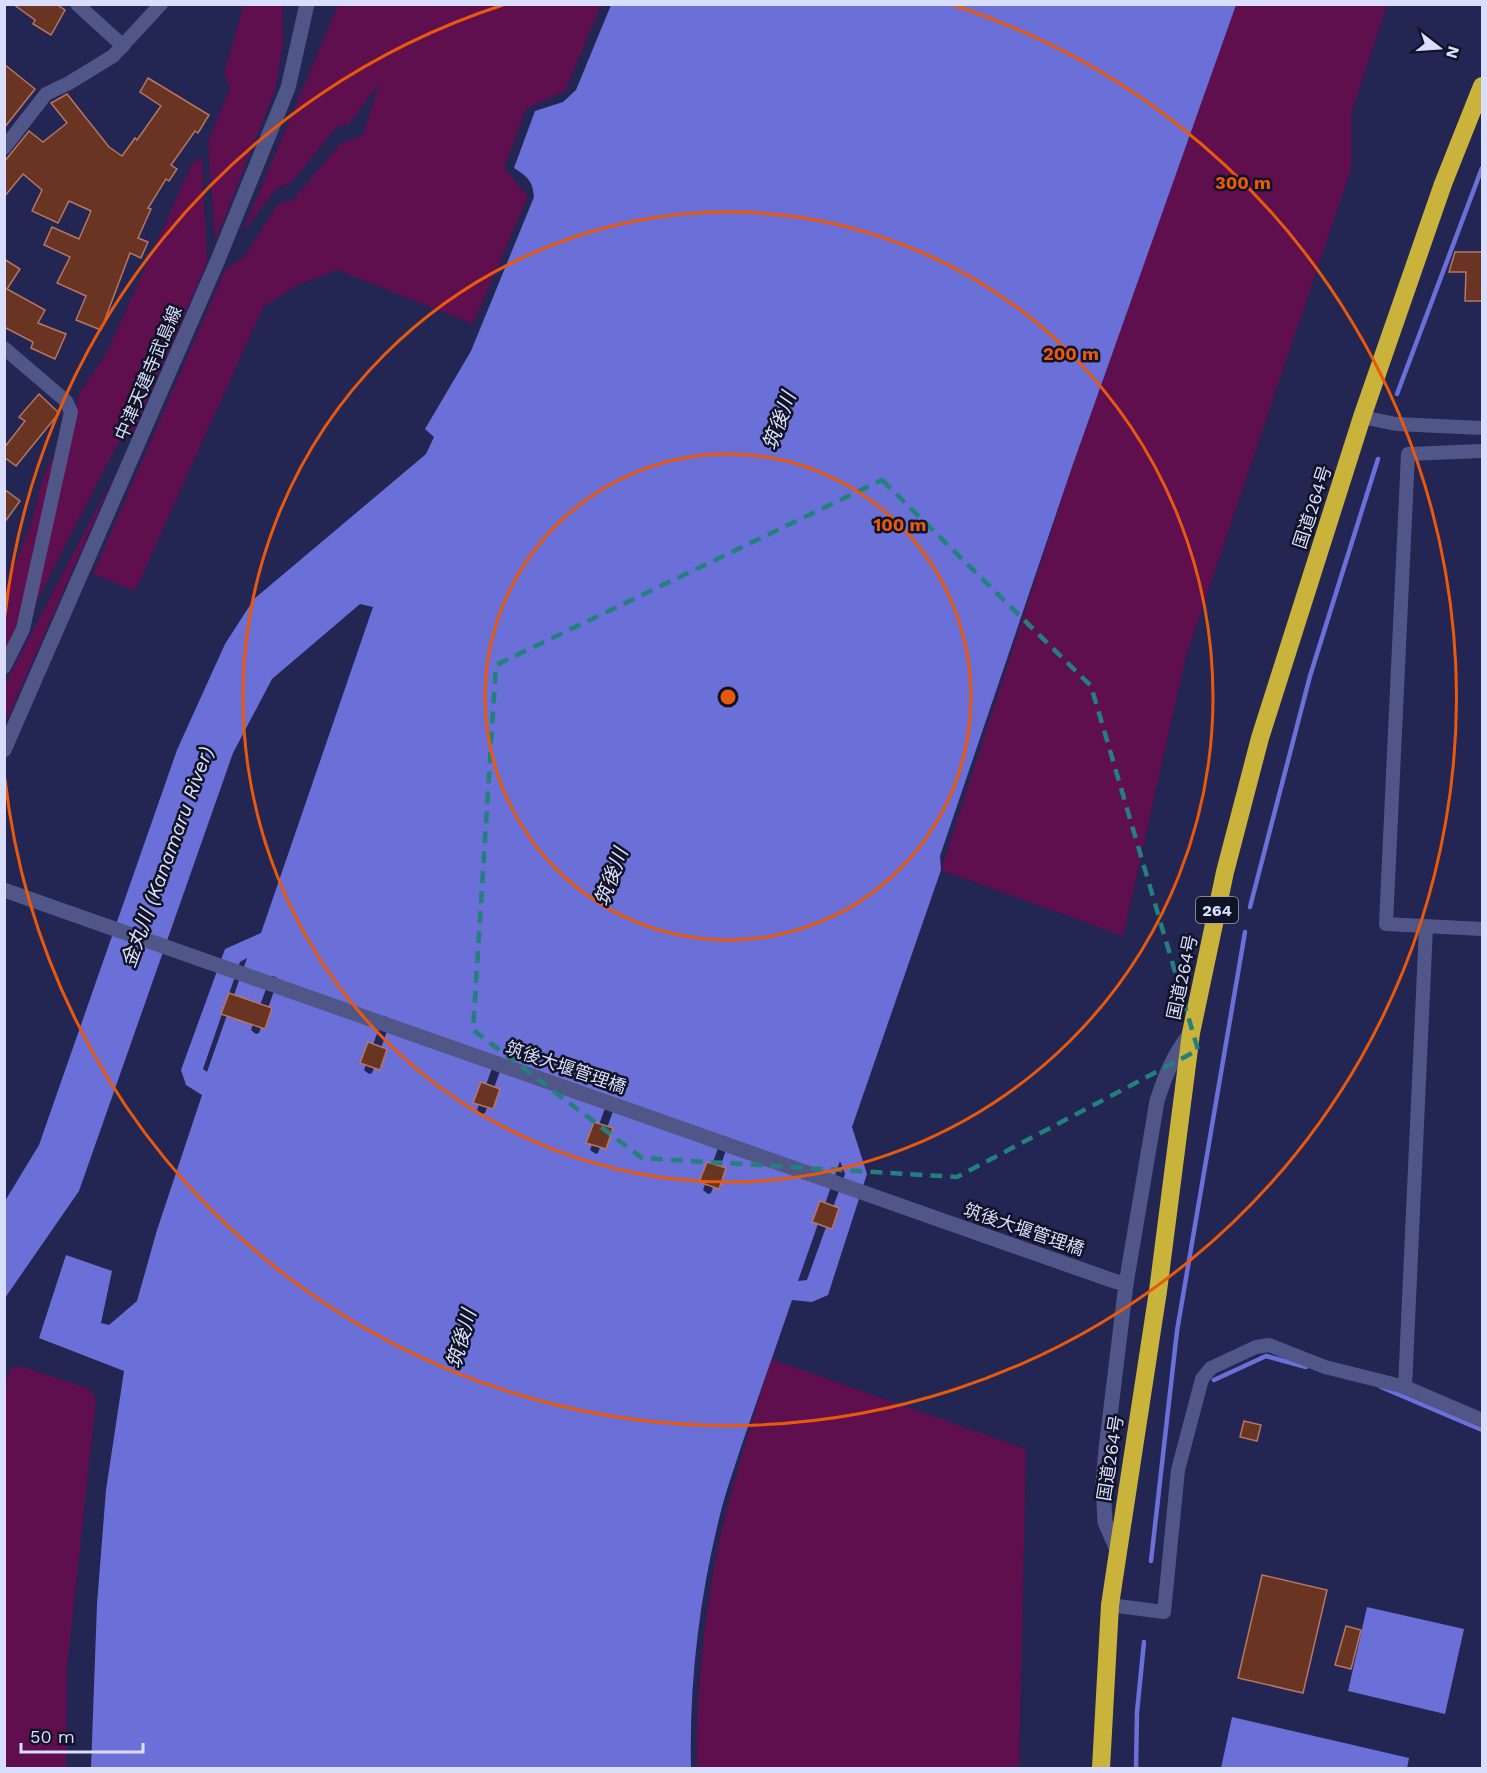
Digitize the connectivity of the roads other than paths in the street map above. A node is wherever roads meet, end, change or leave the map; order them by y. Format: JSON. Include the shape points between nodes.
{"nodes":[{"id":1,"x":77,"y":4,"type":"edge"},
{"id":2,"x":161,"y":4,"type":"edge"},
{"id":3,"x":302,"y":8,"type":"edge"},
{"id":4,"x":123,"y":46,"type":"junction"},
{"id":5,"x":1482,"y":86,"type":"edge"},
{"id":6,"x":4,"y":148,"type":"edge"},
{"id":7,"x":4,"y":348,"type":"edge"},
{"id":8,"x":1362,"y":417,"type":"junction"},
{"id":9,"x":1482,"y":428,"type":"edge"},
{"id":10,"x":1482,"y":451,"type":"edge"},
{"id":11,"x":4,"y":667,"type":"edge"},
{"id":12,"x":4,"y":750,"type":"edge"},
{"id":13,"x":4,"y":890,"type":"edge"},
{"id":14,"x":1426,"y":927,"type":"junction"},
{"id":15,"x":1482,"y":929,"type":"edge"},
{"id":16,"x":1191,"y":1033,"type":"junction"},
{"id":17,"x":1120,"y":1283,"type":"junction"},
{"id":18,"x":1405,"y":1387,"type":"junction"},
{"id":19,"x":1482,"y":1420,"type":"edge"},
{"id":20,"x":1118,"y":1552,"type":"junction"},
{"id":21,"x":1110,"y":1605,"type":"junction"},
{"id":22,"x":1101,"y":1768,"type":"edge"}],
"edges":[{"from":1,"to":4,"type":"street"},
{"from":2,"to":4,"type":"street"},
{"from":3,"to":12,"type":"street","name":"中津天建寺武島線","via":[[297,55],[288,88]]},
{"from":4,"to":6,"type":"street","via":[[88,72],[46,94]]},
{"from":5,"to":8,"type":"highway","name":"国道264号","number":"264","via":[[1443,184]]},
{"from":7,"to":11,"type":"street","via":[[66,401],[71,412],[23,629]]},
{"from":8,"to":9,"type":"street","via":[[1396,424]]},
{"from":8,"to":16,"type":"highway","name":"国道264号","number":"264","via":[[1260,738],[1225,872]]},
{"from":10,"to":14,"type":"street","via":[[1408,454],[1386,924]]},
{"from":13,"to":17,"type":"street","name":"筑後大堰管理橋"},
{"from":14,"to":15,"type":"street"},
{"from":14,"to":18,"type":"street"},
{"from":16,"to":17,"type":"street","via":[[1178,1048],[1157,1101]]},
{"from":16,"to":20,"type":"highway","name":"国道264号","number":"264","via":[[1158,1291]]},
{"from":17,"to":20,"type":"street","via":[[1103,1483],[1105,1522]]},
{"from":18,"to":19,"type":"street"},
{"from":18,"to":21,"type":"street","via":[[1325,1367],[1269,1345],[1211,1368],[1202,1378],[1178,1470],[1164,1612]]},
{"from":20,"to":21,"type":"highway","name":"国道264号","number":"264"},
{"from":21,"to":22,"type":"highway","name":"国道264号","number":"264"}]}
